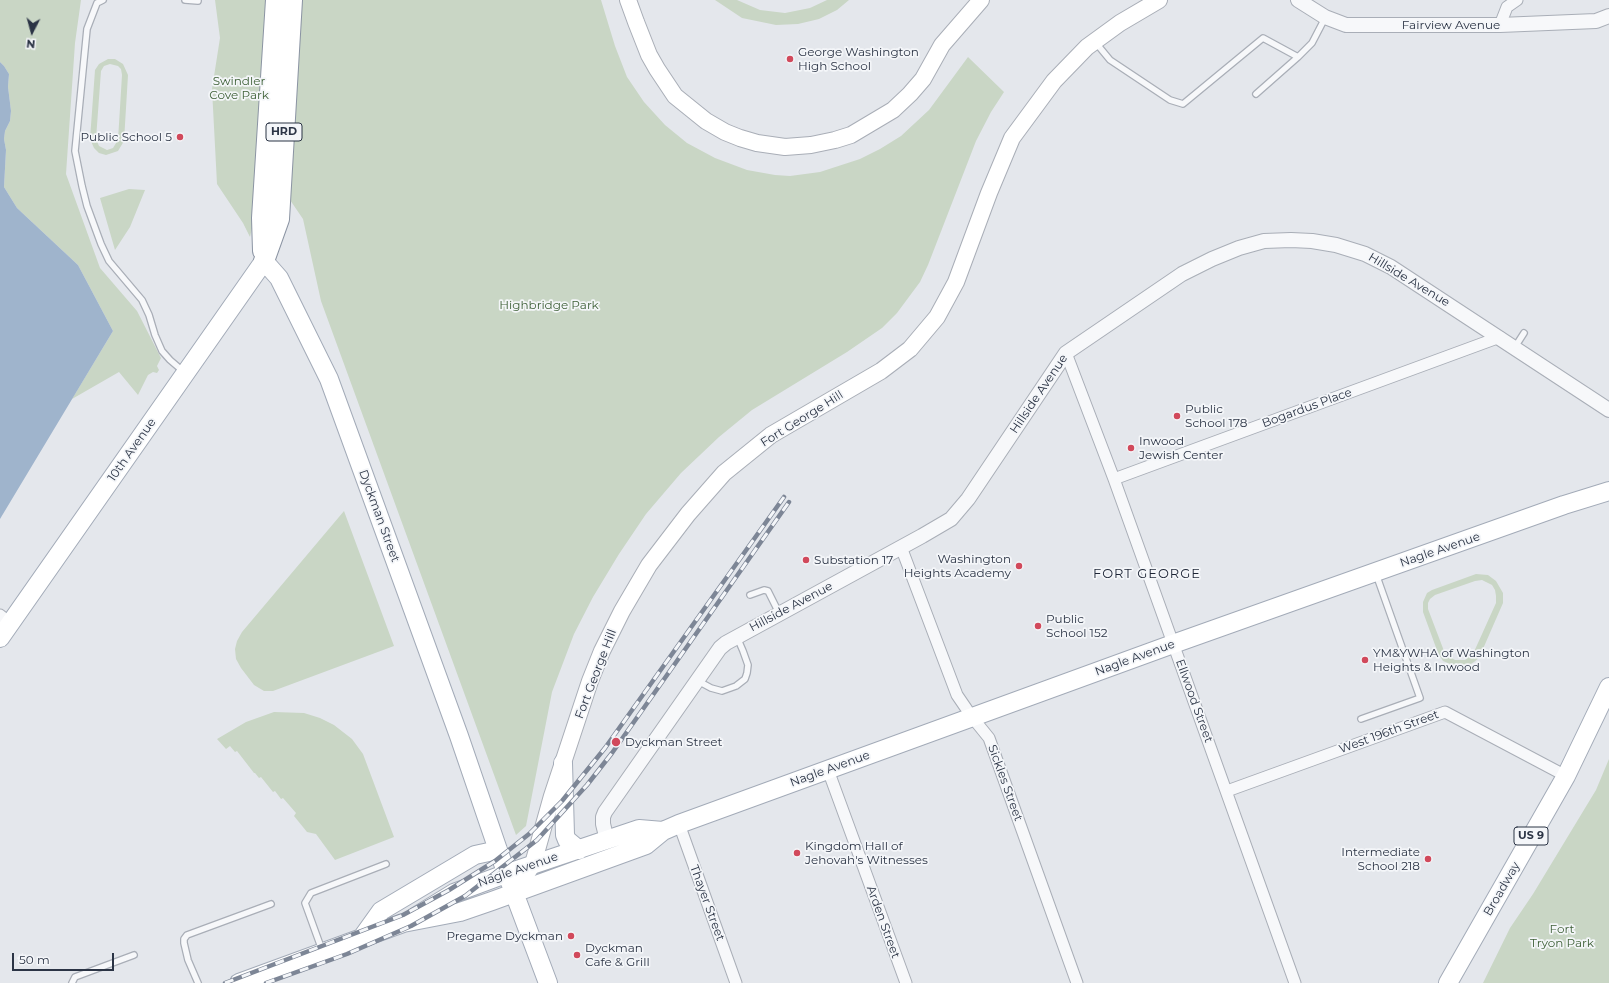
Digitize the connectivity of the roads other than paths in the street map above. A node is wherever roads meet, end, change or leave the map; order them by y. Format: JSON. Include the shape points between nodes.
{"nodes":[{"id":1,"x":103,"y":0,"type":"edge"},
{"id":2,"x":185,"y":0,"type":"edge"},
{"id":3,"x":276,"y":0,"type":"edge"},
{"id":4,"x":292,"y":0,"type":"edge"},
{"id":5,"x":628,"y":0,"type":"edge"},
{"id":6,"x":981,"y":0,"type":"edge"},
{"id":7,"x":1159,"y":0,"type":"edge"},
{"id":8,"x":1298,"y":0,"type":"edge"},
{"id":9,"x":1518,"y":0,"type":"edge"},
{"id":10,"x":198,"y":1,"type":"edge"},
{"id":11,"x":1609,"y":16,"type":"edge"},
{"id":12,"x":1325,"y":17,"type":"junction"},
{"id":13,"x":1500,"y":25,"type":"junction"},
{"id":14,"x":1095,"y":41,"type":"junction"},
{"id":15,"x":1298,"y":57,"type":"junction"},
{"id":16,"x":1256,"y":94,"type":"dead end"},
{"id":17,"x":264,"y":261,"type":"junction"},
{"id":18,"x":1524,"y":333,"type":"dead end"},
{"id":19,"x":1500,"y":337,"type":"junction"},
{"id":20,"x":1515,"y":347,"type":"junction"},
{"id":21,"x":1066,"y":353,"type":"junction"},
{"id":22,"x":186,"y":374,"type":"junction"},
{"id":23,"x":1609,"y":410,"type":"edge"},
{"id":24,"x":1114,"y":479,"type":"junction"},
{"id":25,"x":1609,"y":491,"type":"edge"},
{"id":26,"x":901,"y":548,"type":"junction"},
{"id":27,"x":1375,"y":572,"type":"junction"},
{"id":28,"x":750,"y":595,"type":"dead end"},
{"id":29,"x":779,"y":613,"type":"junction"},
{"id":30,"x":5,"y":619,"type":"edge"},
{"id":31,"x":736,"y":636,"type":"junction"},
{"id":32,"x":0,"y":638,"type":"edge"},
{"id":33,"x":1173,"y":644,"type":"junction"},
{"id":34,"x":698,"y":680,"type":"junction"},
{"id":35,"x":1609,"y":687,"type":"edge"},
{"id":36,"x":972,"y":717,"type":"junction"},
{"id":37,"x":1361,"y":719,"type":"dead end"},
{"id":38,"x":563,"y":763,"type":"junction"},
{"id":39,"x":828,"y":770,"type":"junction"},
{"id":40,"x":1566,"y":776,"type":"junction"},
{"id":41,"x":1226,"y":791,"type":"junction"},
{"id":42,"x":671,"y":827,"type":"junction"},
{"id":43,"x":607,"y":840,"type":"junction"},
{"id":44,"x":498,"y":850,"type":"junction"},
{"id":45,"x":579,"y":850,"type":"junction"},
{"id":46,"x":386,"y":864,"type":"dead end"},
{"id":47,"x":533,"y":864,"type":"junction"},
{"id":48,"x":508,"y":873,"type":"junction"},
{"id":49,"x":515,"y":892,"type":"junction"},
{"id":50,"x":271,"y":904,"type":"dead end"},
{"id":51,"x":404,"y":923,"type":"junction"},
{"id":52,"x":361,"y":939,"type":"junction"},
{"id":53,"x":323,"y":953,"type":"junction"},
{"id":54,"x":134,"y":955,"type":"dead end"},
{"id":55,"x":72,"y":983,"type":"edge"},
{"id":56,"x":198,"y":983,"type":"edge"},
{"id":57,"x":239,"y":983,"type":"edge"},
{"id":58,"x":548,"y":983,"type":"edge"},
{"id":59,"x":736,"y":983,"type":"edge"},
{"id":60,"x":906,"y":983,"type":"edge"},
{"id":61,"x":1077,"y":983,"type":"edge"},
{"id":62,"x":1295,"y":983,"type":"edge"},
{"id":63,"x":1448,"y":983,"type":"edge"}],
"edges":[{"from":1,"to":22,"type":"lane","via":[[97,2],[87,29],[74,151],[87,206],[101,244],[110,261],[142,300],[162,351]]},
{"from":2,"to":10,"type":"lane"},
{"from":3,"to":17,"type":"highway","number":"HRD","via":[[262,218]]},
{"from":4,"to":17,"type":"highway","number":"HRD","via":[[279,219]]},
{"from":5,"to":6,"type":"main road","via":[[649,55],[675,96],[706,121],[725,132],[758,143],[785,147],[811,146],[851,135],[892,110],[910,94],[952,32]]},
{"from":7,"to":14,"type":"main road","name":"Fort George Hill"},
{"from":8,"to":12,"type":"street","name":"Fairview Avenue"},
{"from":9,"to":13,"type":"street","via":[[1507,8]]},
{"from":11,"to":13,"type":"street","name":"Fairview Avenue","via":[[1596,21]]},
{"from":12,"to":13,"type":"street","name":"Fairview Avenue","via":[[1346,25]]},
{"from":12,"to":15,"type":"lane","via":[[1312,43]]},
{"from":14,"to":15,"type":"lane","via":[[1110,60],[1170,100],[1183,104],[1263,38]]},
{"from":14,"to":38,"type":"main road","name":"Fort George Hill","via":[[1087,46],[1054,81],[1012,138],[956,282],[937,316],[910,349],[881,370],[771,436],[724,473],[688,514],[650,565],[622,611],[602,651]]},
{"from":15,"to":16,"type":"lane"},
{"from":17,"to":22,"type":"main road","name":"10th Avenue"},
{"from":17,"to":44,"type":"main road","name":"Dyckman Street","via":[[279,278],[329,379]]},
{"from":18,"to":20,"type":"lane"},
{"from":19,"to":20,"type":"street","name":"Hillside Avenue"},
{"from":19,"to":21,"type":"street","name":"Hillside Avenue","via":[[1391,267],[1365,254],[1312,241],[1264,241],[1239,248],[1182,274]]},
{"from":19,"to":24,"type":"street","name":"Bogardus Place"},
{"from":20,"to":23,"type":"street","name":"Hillside Avenue"},
{"from":21,"to":24,"type":"street","name":"Ellwood Street"},
{"from":21,"to":26,"type":"street","name":"Hillside Avenue","via":[[968,499],[951,519]]},
{"from":22,"to":30,"type":"main road","name":"10th Avenue"},
{"from":24,"to":33,"type":"street","name":"Ellwood Street"},
{"from":25,"to":27,"type":"main road","name":"Nagle Avenue"},
{"from":26,"to":29,"type":"street","name":"Hillside Avenue"},
{"from":26,"to":36,"type":"street","name":"Sickles Street","via":[[956,695]]},
{"from":27,"to":33,"type":"main road","name":"Nagle Avenue"},
{"from":27,"to":37,"type":"lane","via":[[1420,698]]},
{"from":28,"to":29,"type":"lane","via":[[768,591]]},
{"from":29,"to":31,"type":"street","name":"Hillside Avenue"},
{"from":30,"to":32,"type":"main road","name":"10th Avenue"},
{"from":31,"to":34,"type":"street","name":"Hillside Avenue","via":[[720,648]]},
{"from":31,"to":34,"type":"lane","via":[[748,665],[745,679],[736,686],[722,691]]},
{"from":33,"to":36,"type":"main road","name":"Nagle Avenue"},
{"from":33,"to":41,"type":"street","name":"Ellwood Street"},
{"from":34,"to":43,"type":"street","name":"Hillside Avenue","via":[[605,812],[603,824]]},
{"from":35,"to":40,"type":"main road","name":"Broadway","number":"US 9"},
{"from":36,"to":39,"type":"main road","name":"Nagle Avenue"},
{"from":36,"to":61,"type":"street","name":"Sickles Street","via":[[989,738]]},
{"from":38,"to":45,"type":"main road","via":[[565,836]]},
{"from":38,"to":47,"type":"main road","name":"Fort George Hill"},
{"from":39,"to":42,"type":"main road","name":"Nagle Avenue"},
{"from":39,"to":60,"type":"street","name":"Arden Street"},
{"from":40,"to":41,"type":"street","name":"West 196th Street","via":[[1445,712]]},
{"from":40,"to":63,"type":"main road","name":"Broadway","number":"US 9"},
{"from":41,"to":62,"type":"street","name":"Ellwood Street"},
{"from":42,"to":43,"type":"main road","name":"Nagle Avenue","via":[[639,829]]},
{"from":42,"to":49,"type":"main road","name":"Nagle Avenue","via":[[646,844]]},
{"from":42,"to":59,"type":"street","name":"Thayer Street"},
{"from":43,"to":45,"type":"main road","name":"Nagle Avenue"},
{"from":44,"to":48,"type":"main road","name":"Dyckman Street"},
{"from":44,"to":52,"type":"main road","name":"Nagle Avenue","via":[[475,855],[381,911]]},
{"from":45,"to":47,"type":"main road","name":"Nagle Avenue"},
{"from":46,"to":53,"type":"lane","via":[[311,893],[305,902]]},
{"from":47,"to":48,"type":"main road","name":"Nagle Avenue"},
{"from":47,"to":49,"type":"main road","name":"Fort George Hill"},
{"from":48,"to":49,"type":"main road","name":"Dyckman Street"},
{"from":48,"to":51,"type":"main road","name":"Nagle Avenue","via":[[454,893]]},
{"from":49,"to":51,"type":"main road","name":"Nagle Avenue","via":[[460,912]]},
{"from":49,"to":58,"type":"main road","name":"Dyckman Street"},
{"from":50,"to":56,"type":"lane","via":[[187,935],[184,943]]},
{"from":51,"to":52,"type":"main road","name":"Nagle Avenue"},
{"from":52,"to":53,"type":"main road","name":"Nagle Avenue"},
{"from":53,"to":57,"type":"main road","name":"Nagle Avenue"},
{"from":54,"to":55,"type":"lane","via":[[75,977]]}]}
